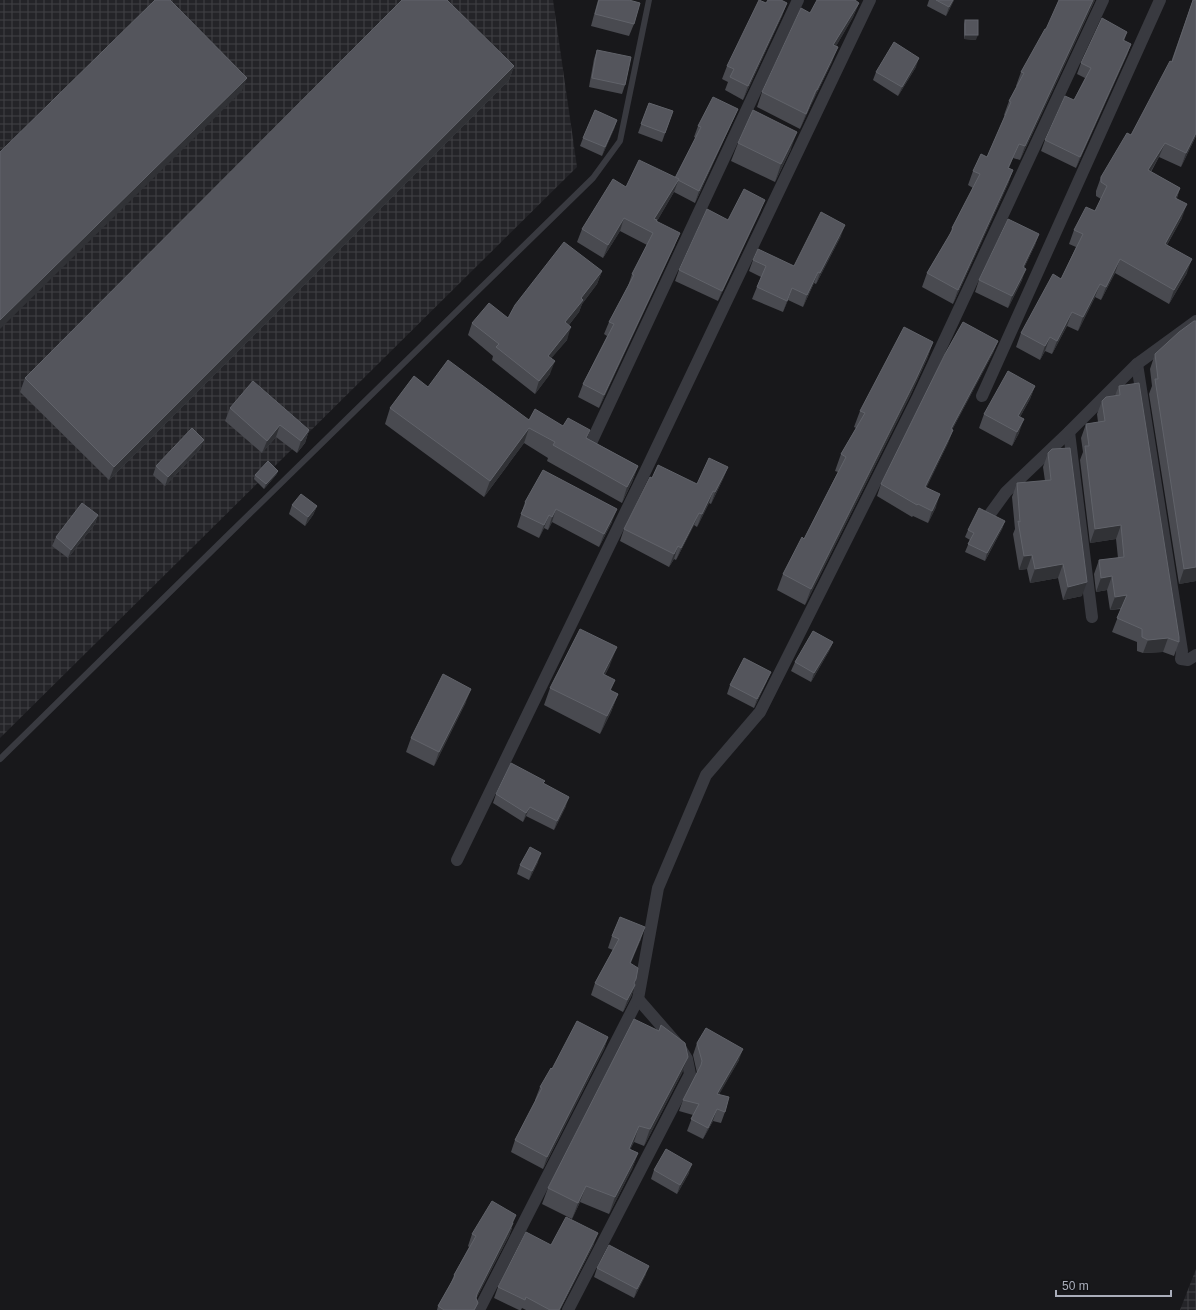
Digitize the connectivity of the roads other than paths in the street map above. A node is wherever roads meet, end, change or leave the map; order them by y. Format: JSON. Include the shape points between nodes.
{"nodes":[{"id":1,"x":649,"y":0,"type":"edge"},
{"id":2,"x":798,"y":0,"type":"edge"},
{"id":3,"x":870,"y":0,"type":"edge"},
{"id":4,"x":1103,"y":0,"type":"edge"},
{"id":5,"x":1160,"y":0,"type":"edge"},
{"id":6,"x":1196,"y":321,"type":"edge"},
{"id":7,"x":1137,"y":364,"type":"junction"},
{"id":8,"x":982,"y":396,"type":"dead end"},
{"id":9,"x":1069,"y":432,"type":"junction"},
{"id":10,"x":591,"y":443,"type":"edge"},
{"id":11,"x":990,"y":514,"type":"edge"},
{"id":12,"x":1092,"y":617,"type":"dead end"},
{"id":13,"x":1196,"y":655,"type":"edge"},
{"id":14,"x":0,"y":759,"type":"edge"},
{"id":15,"x":457,"y":860,"type":"dead end"},
{"id":16,"x":638,"y":999,"type":"junction"},
{"id":17,"x":479,"y":1310,"type":"edge"},
{"id":18,"x":568,"y":1310,"type":"edge"}],
"edges":[{"from":1,"to":14,"type":"lane","via":[[620,141],[593,178]]},
{"from":2,"to":10,"type":"street"},
{"from":3,"to":15,"type":"street"},
{"from":4,"to":16,"type":"street","via":[[917,399],[760,712],[706,775],[658,888]]},
{"from":5,"to":8,"type":"street"},
{"from":6,"to":7,"type":"street"},
{"from":7,"to":9,"type":"street"},
{"from":7,"to":13,"type":"street","via":[[1182,651],[1180,659],[1188,660]]},
{"from":9,"to":11,"type":"street","via":[[1006,492]]},
{"from":9,"to":12,"type":"street"},
{"from":16,"to":17,"type":"street"},
{"from":16,"to":18,"type":"street","via":[[678,1046],[687,1059],[690,1074]]}]}
